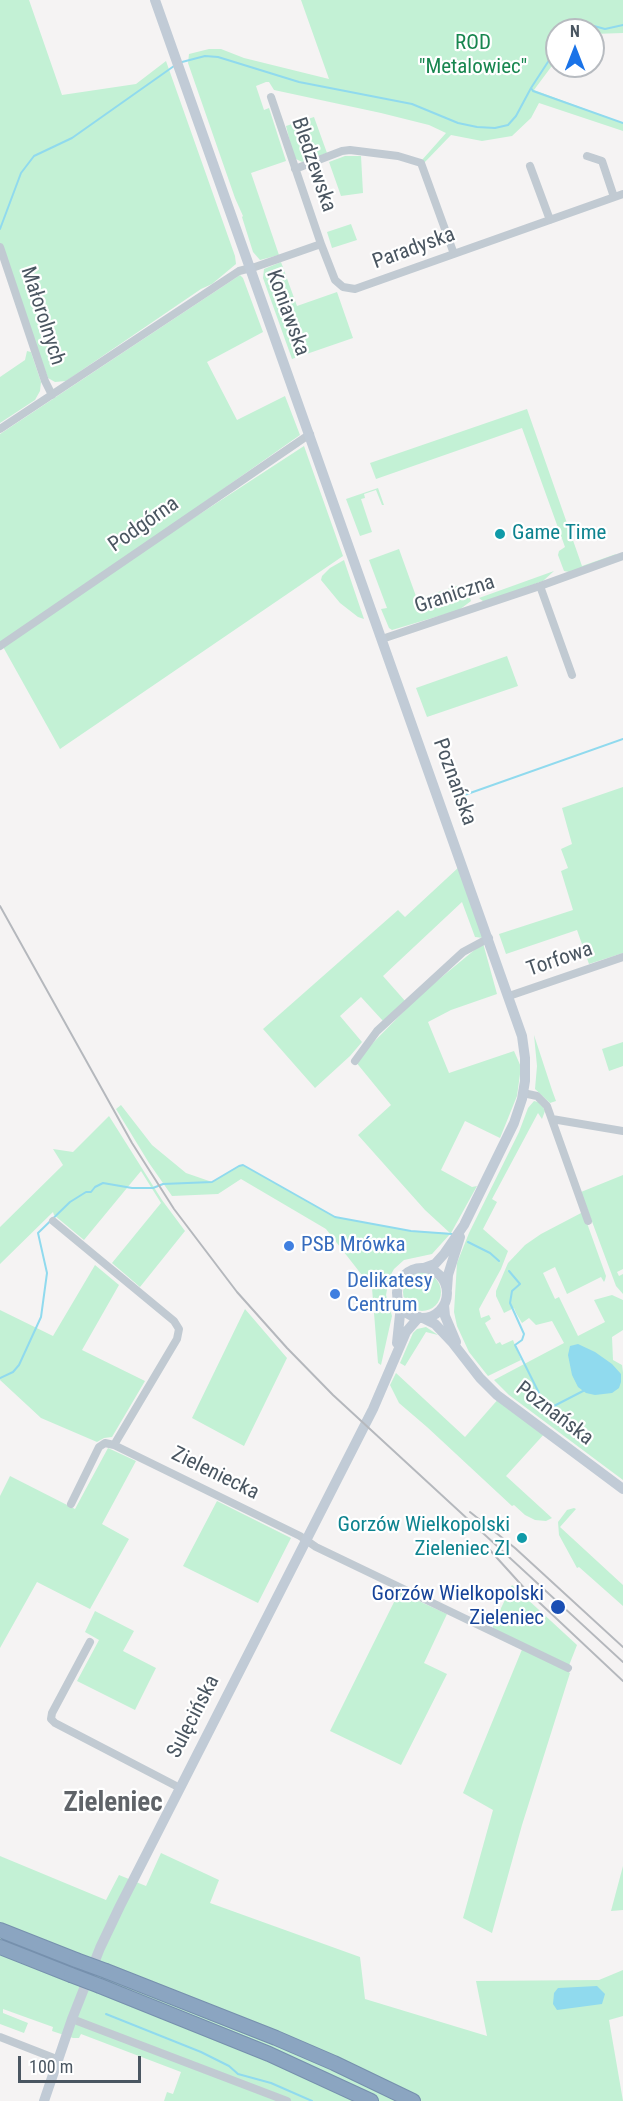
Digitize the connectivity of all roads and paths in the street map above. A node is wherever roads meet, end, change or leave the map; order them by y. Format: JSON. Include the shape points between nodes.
{"nodes":[{"id":1,"x":155,"y":0,"type":"edge"},
{"id":2,"x":271,"y":97,"type":"dead end"},
{"id":3,"x":587,"y":156,"type":"dead end"},
{"id":4,"x":530,"y":166,"type":"dead end"},
{"id":5,"x":295,"y":169,"type":"junction"},
{"id":6,"x":623,"y":194,"type":"edge"},
{"id":7,"x":614,"y":197,"type":"junction"},
{"id":8,"x":550,"y":220,"type":"junction"},
{"id":9,"x":321,"y":244,"type":"junction"},
{"id":10,"x":0,"y":247,"type":"edge"},
{"id":11,"x":454,"y":254,"type":"junction"},
{"id":12,"x":250,"y":267,"type":"junction"},
{"id":13,"x":52,"y":395,"type":"junction"},
{"id":14,"x":0,"y":429,"type":"edge"},
{"id":15,"x":310,"y":434,"type":"junction"},
{"id":16,"x":623,"y":556,"type":"edge"},
{"id":17,"x":540,"y":586,"type":"junction"},
{"id":18,"x":382,"y":639,"type":"junction"},
{"id":19,"x":0,"y":646,"type":"edge"},
{"id":20,"x":572,"y":675,"type":"dead end"},
{"id":21,"x":489,"y":938,"type":"junction"},
{"id":22,"x":623,"y":957,"type":"edge"},
{"id":23,"x":509,"y":996,"type":"junction"},
{"id":24,"x":354,"y":1061,"type":"dead end"},
{"id":25,"x":523,"y":1093,"type":"junction"},
{"id":26,"x":552,"y":1119,"type":"junction"},
{"id":27,"x":623,"y":1131,"type":"edge"},
{"id":28,"x":53,"y":1221,"type":"dead end"},
{"id":29,"x":588,"y":1221,"type":"dead end"},
{"id":30,"x":464,"y":1225,"type":"junction"},
{"id":31,"x":424,"y":1268,"type":"junction"},
{"id":32,"x":447,"y":1292,"type":"junction"},
{"id":33,"x":400,"y":1305,"type":"junction"},
{"id":34,"x":444,"y":1305,"type":"junction"},
{"id":35,"x":421,"y":1318,"type":"junction"},
{"id":36,"x":394,"y":1358,"type":"junction"},
{"id":37,"x":468,"y":1363,"type":"junction"},
{"id":38,"x":114,"y":1445,"type":"junction"},
{"id":39,"x":623,"y":1489,"type":"edge"},
{"id":40,"x":71,"y":1504,"type":"dead end"},
{"id":41,"x":306,"y":1540,"type":"junction"},
{"id":42,"x":90,"y":1642,"type":"dead end"},
{"id":43,"x":568,"y":1668,"type":"dead end"},
{"id":44,"x":180,"y":1788,"type":"junction"},
{"id":45,"x":0,"y":1930,"type":"edge"},
{"id":46,"x":0,"y":1947,"type":"edge"},
{"id":47,"x":72,"y":2019,"type":"junction"},
{"id":48,"x":0,"y":2037,"type":"edge"},
{"id":49,"x":59,"y":2060,"type":"junction"},
{"id":50,"x":44,"y":2101,"type":"edge"},
{"id":51,"x":287,"y":2101,"type":"edge"},
{"id":52,"x":370,"y":2101,"type":"edge"},
{"id":53,"x":413,"y":2101,"type":"edge"}],
"edges":[{"from":1,"to":12,"type":"main road","name":"Koniawska"},
{"from":2,"to":5,"type":"street","name":"Bledzewska"},
{"from":3,"to":7,"type":"street","via":[[602,161]]},
{"from":4,"to":8,"type":"street"},
{"from":5,"to":9,"type":"street","name":"Bledzewska"},
{"from":5,"to":11,"type":"street","via":[[350,150],[422,163]]},
{"from":6,"to":7,"type":"street","name":"Paradyska"},
{"from":7,"to":8,"type":"street","name":"Paradyska"},
{"from":8,"to":11,"type":"street","name":"Paradyska"},
{"from":9,"to":11,"type":"street","name":"Paradyska","via":[[335,280],[352,289]]},
{"from":9,"to":12,"type":"street"},
{"from":10,"to":13,"type":"street","name":"Małorolnych"},
{"from":12,"to":13,"type":"street","via":[[234,273]]},
{"from":12,"to":15,"type":"main road","name":"Koniawska"},
{"from":13,"to":14,"type":"street"},
{"from":15,"to":18,"type":"main road","name":"Koniawska"},
{"from":15,"to":19,"type":"street","name":"Podgórna"},
{"from":16,"to":17,"type":"street","name":"Graniczna"},
{"from":17,"to":18,"type":"street","name":"Graniczna"},
{"from":17,"to":20,"type":"street"},
{"from":18,"to":21,"type":"main road","name":"Poznańska"},
{"from":21,"to":23,"type":"main road","name":"Poznańska"},
{"from":21,"to":24,"type":"street","via":[[463,952],[377,1031]]},
{"from":22,"to":23,"type":"street","name":"Torfowa"},
{"from":23,"to":25,"type":"main road","name":"Poznańska","via":[[524,1049]]},
{"from":25,"to":26,"type":"street","via":[[541,1098]]},
{"from":25,"to":30,"type":"main road","name":"Poznańska","via":[[510,1132]]},
{"from":26,"to":27,"type":"street"},
{"from":26,"to":29,"type":"street"},
{"from":28,"to":38,"type":"street","via":[[179,1329],[177,1339]]},
{"from":30,"to":31,"type":"main road","name":"Poznańska","via":[[435,1264]]},
{"from":30,"to":32,"type":"main road","name":"Poznańska","via":[[452,1260]]},
{"from":31,"to":32,"type":"main road","via":[[441,1276]]},
{"from":31,"to":33,"type":"main road","via":[[411,1270],[402,1278],[397,1292]]},
{"from":32,"to":34,"type":"main road"},
{"from":33,"to":35,"type":"main road"},
{"from":33,"to":36,"type":"main road","name":"Sulęcińska"},
{"from":34,"to":35,"type":"main road","via":[[435,1315]]},
{"from":34,"to":37,"type":"main road","name":"Poznańska","via":[[449,1326]]},
{"from":35,"to":36,"type":"main road","name":"Sulęcińska","via":[[406,1332]]},
{"from":35,"to":37,"type":"main road","name":"Poznańska","via":[[435,1324]]},
{"from":36,"to":41,"type":"main road","name":"Sulęcińska","via":[[379,1396]]},
{"from":37,"to":39,"type":"main road","name":"Poznańska","via":[[497,1395]]},
{"from":38,"to":40,"type":"street","via":[[105,1443],[99,1447]]},
{"from":38,"to":41,"type":"street","name":"Zieleniecka"},
{"from":41,"to":43,"type":"street","name":"Zieleniecka"},
{"from":41,"to":44,"type":"main road","name":"Sulęcińska"},
{"from":42,"to":44,"type":"street","via":[[51,1719]]},
{"from":44,"to":47,"type":"main road","name":"Sulęcińska","via":[[100,1948]]},
{"from":45,"to":53,"type":"highway","bridge":true,"via":[[305,2050]]},
{"from":46,"to":52,"type":"highway","bridge":true,"via":[[269,2054]]},
{"from":47,"to":49,"type":"main road","name":"Sulęcińska"},
{"from":47,"to":51,"type":"street"},
{"from":48,"to":49,"type":"street"},
{"from":49,"to":50,"type":"main road","name":"Sulęcińska"}]}
